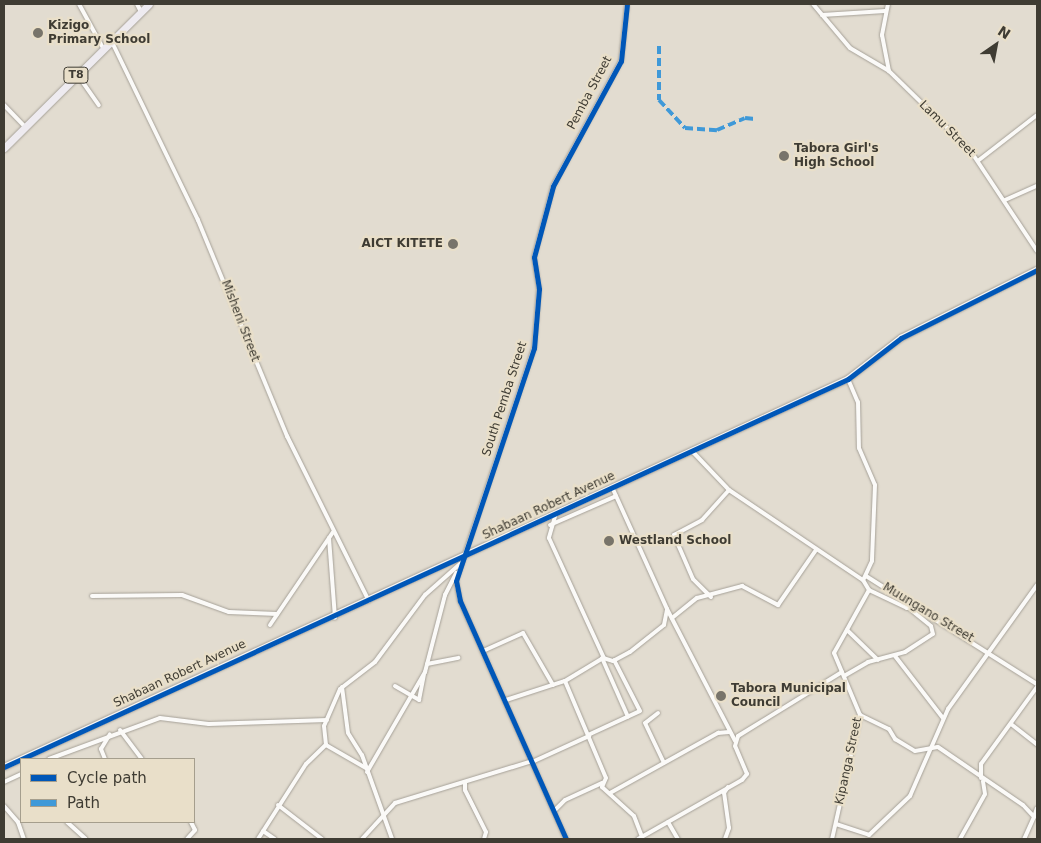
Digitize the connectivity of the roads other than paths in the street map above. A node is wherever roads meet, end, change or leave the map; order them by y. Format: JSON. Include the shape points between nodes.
{"nodes":[{"id":1,"x":79,"y":4,"type":"edge"},
{"id":2,"x":137,"y":4,"type":"edge"},
{"id":3,"x":150,"y":4,"type":"edge"},
{"id":4,"x":627,"y":4,"type":"edge"},
{"id":5,"x":813,"y":4,"type":"edge"},
{"id":6,"x":888,"y":4,"type":"edge"},
{"id":7,"x":885,"y":11,"type":"junction"},
{"id":8,"x":141,"y":12,"type":"junction"},
{"id":9,"x":822,"y":15,"type":"junction"},
{"id":10,"x":111,"y":40,"type":"junction"},
{"id":11,"x":103,"y":48,"type":"junction"},
{"id":12,"x":889,"y":71,"type":"junction"},
{"id":13,"x":77,"y":74,"type":"junction"},
{"id":14,"x":4,"y":105,"type":"edge"},
{"id":15,"x":99,"y":105,"type":"dead end"},
{"id":16,"x":1037,"y":115,"type":"edge"},
{"id":17,"x":25,"y":127,"type":"junction"},
{"id":18,"x":4,"y":148,"type":"edge"},
{"id":19,"x":566,"y":159,"type":"joint"},
{"id":20,"x":978,"y":160,"type":"junction"},
{"id":21,"x":1037,"y":187,"type":"edge"},
{"id":22,"x":1005,"y":200,"type":"junction"},
{"id":23,"x":1037,"y":251,"type":"edge"},
{"id":24,"x":1037,"y":270,"type":"edge"},
{"id":25,"x":848,"y":379,"type":"junction"},
{"id":26,"x":692,"y":451,"type":"junction"},
{"id":27,"x":612,"y":487,"type":"junction"},
{"id":28,"x":729,"y":490,"type":"junction"},
{"id":29,"x":616,"y":496,"type":"junction"},
{"id":30,"x":556,"y":513,"type":"junction"},
{"id":31,"x":550,"y":525,"type":"junction"},
{"id":32,"x":333,"y":532,"type":"junction"},
{"id":33,"x":329,"y":538,"type":"junction"},
{"id":34,"x":816,"y":550,"type":"junction"},
{"id":35,"x":462,"y":557,"type":"junction"},
{"id":36,"x":460,"y":564,"type":"junction"},
{"id":37,"x":459,"y":570,"type":"junction"},
{"id":38,"x":866,"y":576,"type":"junction"},
{"id":39,"x":863,"y":580,"type":"junction"},
{"id":40,"x":1037,"y":585,"type":"edge"},
{"id":41,"x":869,"y":590,"type":"junction"},
{"id":42,"x":92,"y":596,"type":"dead end"},
{"id":43,"x":712,"y":597,"type":"junction"},
{"id":44,"x":369,"y":602,"type":"junction"},
{"id":45,"x":921,"y":607,"type":"junction"},
{"id":46,"x":667,"y":609,"type":"junction"},
{"id":47,"x":910,"y":609,"type":"junction"},
{"id":48,"x":277,"y":614,"type":"junction"},
{"id":49,"x":334,"y":618,"type":"junction"},
{"id":50,"x":672,"y":618,"type":"junction"},
{"id":51,"x":270,"y":626,"type":"dead end"},
{"id":52,"x":846,"y":630,"type":"junction"},
{"id":53,"x":990,"y":650,"type":"junction"},
{"id":54,"x":483,"y":651,"type":"junction"},
{"id":55,"x":905,"y":652,"type":"junction"},
{"id":56,"x":895,"y":656,"type":"junction"},
{"id":57,"x":458,"y":658,"type":"dead end"},
{"id":58,"x":603,"y":658,"type":"junction"},
{"id":59,"x":614,"y":660,"type":"junction"},
{"id":60,"x":878,"y":660,"type":"junction"},
{"id":61,"x":904,"y":662,"type":"junction"},
{"id":62,"x":428,"y":664,"type":"junction"},
{"id":63,"x":425,"y":672,"type":"junction"},
{"id":64,"x":843,"y":674,"type":"junction"},
{"id":65,"x":565,"y":681,"type":"junction"},
{"id":66,"x":553,"y":685,"type":"junction"},
{"id":67,"x":395,"y":686,"type":"dead end"},
{"id":68,"x":1037,"y":686,"type":"edge"},
{"id":69,"x":342,"y":687,"type":"junction"},
{"id":70,"x":409,"y":699,"type":"junction"},
{"id":71,"x":506,"y":700,"type":"junction"},
{"id":72,"x":658,"y":713,"type":"dead end"},
{"id":73,"x":860,"y":714,"type":"junction"},
{"id":74,"x":628,"y":717,"type":"junction"},
{"id":75,"x":944,"y":718,"type":"junction"},
{"id":76,"x":327,"y":720,"type":"junction"},
{"id":77,"x":1011,"y":724,"type":"junction"},
{"id":78,"x":120,"y":730,"type":"junction"},
{"id":79,"x":729,"y":732,"type":"junction"},
{"id":80,"x":110,"y":734,"type":"junction"},
{"id":81,"x":588,"y":736,"type":"junction"},
{"id":82,"x":735,"y":740,"type":"junction"},
{"id":83,"x":1037,"y":744,"type":"edge"},
{"id":84,"x":326,"y":745,"type":"junction"},
{"id":85,"x":931,"y":747,"type":"junction"},
{"id":86,"x":24,"y":758,"type":"edge"},
{"id":87,"x":51,"y":758,"type":"edge"},
{"id":88,"x":105,"y":758,"type":"edge"},
{"id":89,"x":141,"y":758,"type":"edge"},
{"id":90,"x":20,"y":760,"type":"edge"},
{"id":91,"x":532,"y":761,"type":"junction"},
{"id":92,"x":664,"y":763,"type":"junction"},
{"id":93,"x":4,"y":767,"type":"edge"},
{"id":94,"x":366,"y":770,"type":"junction"},
{"id":95,"x":20,"y":774,"type":"edge"},
{"id":96,"x":606,"y":781,"type":"junction"},
{"id":97,"x":983,"y":781,"type":"junction"},
{"id":98,"x":4,"y":782,"type":"edge"},
{"id":99,"x":466,"y":782,"type":"junction"},
{"id":100,"x":728,"y":787,"type":"junction"},
{"id":101,"x":610,"y":793,"type":"junction"},
{"id":102,"x":278,"y":805,"type":"junction"},
{"id":103,"x":4,"y":806,"type":"edge"},
{"id":104,"x":1037,"y":808,"type":"edge"},
{"id":105,"x":555,"y":810,"type":"junction"},
{"id":106,"x":383,"y":814,"type":"junction"},
{"id":107,"x":1034,"y":817,"type":"junction"},
{"id":108,"x":668,"y":822,"type":"junction"},
{"id":109,"x":67,"y":823,"type":"edge"},
{"id":110,"x":192,"y":823,"type":"edge"},
{"id":111,"x":836,"y":824,"type":"junction"},
{"id":112,"x":263,"y":831,"type":"junction"},
{"id":113,"x":640,"y":838,"type":"edge"},
{"id":114,"x":24,"y":839,"type":"edge"},
{"id":115,"x":86,"y":839,"type":"edge"},
{"id":116,"x":187,"y":839,"type":"edge"},
{"id":117,"x":258,"y":839,"type":"edge"},
{"id":118,"x":275,"y":839,"type":"edge"},
{"id":119,"x":322,"y":839,"type":"edge"},
{"id":120,"x":362,"y":839,"type":"edge"},
{"id":121,"x":392,"y":839,"type":"edge"},
{"id":122,"x":484,"y":839,"type":"edge"},
{"id":123,"x":566,"y":839,"type":"edge"},
{"id":124,"x":678,"y":839,"type":"edge"},
{"id":125,"x":724,"y":839,"type":"edge"},
{"id":126,"x":832,"y":839,"type":"edge"},
{"id":127,"x":960,"y":839,"type":"edge"},
{"id":128,"x":1024,"y":839,"type":"edge"}],
"edges":[{"from":1,"to":11,"type":"street"},
{"from":2,"to":8,"type":"street"},
{"from":3,"to":8,"type":"highway","number":"T8"},
{"from":4,"to":19,"type":"street","name":"Pemba Street","via":[[621,61]]},
{"from":5,"to":9,"type":"street","name":"Lamu Street"},
{"from":6,"to":7,"type":"street"},
{"from":7,"to":9,"type":"street"},
{"from":7,"to":12,"type":"street","via":[[882,35]]},
{"from":8,"to":10,"type":"highway","number":"T8"},
{"from":9,"to":12,"type":"street","name":"Lamu Street","via":[[850,48]]},
{"from":10,"to":11,"type":"highway","number":"T8"},
{"from":10,"to":32,"type":"street","name":"Misheni Street","via":[[198,220],[266,388]]},
{"from":11,"to":13,"type":"highway","number":"T8"},
{"from":12,"to":20,"type":"street","name":"Lamu Street"},
{"from":13,"to":15,"type":"street"},
{"from":13,"to":17,"type":"highway","number":"T8"},
{"from":14,"to":17,"type":"street"},
{"from":16,"to":20,"type":"street"},
{"from":17,"to":18,"type":"highway","number":"T8"},
{"from":19,"to":35,"type":"street","name":"South Pemba Street","via":[[553,186],[534,257],[539,289],[534,348]]},
{"from":20,"to":22,"type":"street","name":"Lamu Street"},
{"from":21,"to":22,"type":"street"},
{"from":22,"to":23,"type":"street","name":"Lamu Street"},
{"from":24,"to":25,"type":"street","name":"Shabaan Robert Avenue","via":[[901,338]]},
{"from":25,"to":26,"type":"street","name":"Shabaan Robert Avenue"},
{"from":25,"to":38,"type":"street","via":[[858,402],[859,448],[874,486],[873,554]]},
{"from":26,"to":27,"type":"street","name":"Shabaan Robert Avenue"},
{"from":26,"to":28,"type":"street"},
{"from":27,"to":29,"type":"street"},
{"from":27,"to":30,"type":"street","name":"Shabaan Robert Avenue"},
{"from":28,"to":34,"type":"street"},
{"from":28,"to":43,"type":"street","via":[[702,520],[674,535],[693,579]]},
{"from":29,"to":31,"type":"street"},
{"from":29,"to":46,"type":"street"},
{"from":30,"to":31,"type":"street"},
{"from":30,"to":35,"type":"street","name":"Shabaan Robert Avenue"},
{"from":31,"to":58,"type":"street","via":[[549,538]]},
{"from":32,"to":33,"type":"street"},
{"from":32,"to":44,"type":"street","name":"Misheni Street"},
{"from":33,"to":48,"type":"street"},
{"from":33,"to":49,"type":"street"},
{"from":34,"to":39,"type":"street"},
{"from":34,"to":43,"type":"street","via":[[778,605],[746,586]]},
{"from":35,"to":36,"type":"street","name":"South Pemba Street"},
{"from":35,"to":44,"type":"street","name":"Shabaan Robert Avenue"},
{"from":36,"to":37,"type":"street","name":"South Pemba Street"},
{"from":36,"to":69,"type":"street","via":[[425,595],[375,662]]},
{"from":37,"to":54,"type":"street","via":[[457,591]]},
{"from":37,"to":62,"type":"street","via":[[445,595]]},
{"from":38,"to":39,"type":"street"},
{"from":38,"to":45,"type":"street","name":"Muungano Street"},
{"from":39,"to":41,"type":"street"},
{"from":40,"to":53,"type":"street"},
{"from":41,"to":47,"type":"street"},
{"from":41,"to":52,"type":"street","name":"Kipanga Street"},
{"from":42,"to":48,"type":"street","via":[[182,596],[229,612]]},
{"from":43,"to":50,"type":"street","via":[[693,600]]},
{"from":44,"to":49,"type":"street","name":"Shabaan Robert Avenue"},
{"from":45,"to":47,"type":"street"},
{"from":45,"to":53,"type":"street","name":"Muungano Street"},
{"from":46,"to":50,"type":"street"},
{"from":46,"to":59,"type":"street","via":[[663,626]]},
{"from":47,"to":55,"type":"street","via":[[933,632]]},
{"from":48,"to":51,"type":"street"},
{"from":49,"to":86,"type":"street","name":"Shabaan Robert Avenue"},
{"from":50,"to":79,"type":"street"},
{"from":52,"to":60,"type":"street"},
{"from":52,"to":64,"type":"street","name":"Kipanga Street","via":[[834,654]]},
{"from":53,"to":68,"type":"street","name":"Muungano Street"},
{"from":53,"to":75,"type":"street"},
{"from":54,"to":66,"type":"street","via":[[523,633]]},
{"from":54,"to":71,"type":"street"},
{"from":55,"to":56,"type":"street"},
{"from":55,"to":61,"type":"street"},
{"from":56,"to":60,"type":"street"},
{"from":56,"to":61,"type":"street"},
{"from":57,"to":62,"type":"street"},
{"from":58,"to":59,"type":"street"},
{"from":58,"to":65,"type":"street"},
{"from":58,"to":74,"type":"street"},
{"from":59,"to":74,"type":"street","via":[[640,709]]},
{"from":60,"to":64,"type":"street"},
{"from":61,"to":75,"type":"street"},
{"from":62,"to":63,"type":"street"},
{"from":63,"to":70,"type":"street"},
{"from":63,"to":70,"type":"street","via":[[421,698]]},
{"from":64,"to":73,"type":"street","name":"Kipanga Street"},
{"from":64,"to":82,"type":"street","via":[[794,698]]},
{"from":65,"to":66,"type":"street"},
{"from":65,"to":81,"type":"street"},
{"from":66,"to":71,"type":"street"},
{"from":67,"to":70,"type":"street"},
{"from":68,"to":77,"type":"street"},
{"from":69,"to":76,"type":"street"},
{"from":69,"to":94,"type":"street","via":[[348,733]]},
{"from":70,"to":94,"type":"street"},
{"from":71,"to":91,"type":"street"},
{"from":72,"to":92,"type":"street","via":[[645,723]]},
{"from":73,"to":85,"type":"street","via":[[889,728],[895,739],[915,750]]},
{"from":73,"to":111,"type":"street","name":"Kipanga Street"},
{"from":74,"to":81,"type":"street"},
{"from":75,"to":85,"type":"street"},
{"from":76,"to":78,"type":"street","via":[[209,724],[160,718]]},
{"from":76,"to":84,"type":"street"},
{"from":77,"to":83,"type":"street"},
{"from":77,"to":97,"type":"street","via":[[981,764]]},
{"from":78,"to":80,"type":"street"},
{"from":78,"to":89,"type":"street"},
{"from":79,"to":82,"type":"street"},
{"from":79,"to":92,"type":"street","via":[[718,733]]},
{"from":80,"to":87,"type":"street"},
{"from":80,"to":88,"type":"street","via":[[101,749]]},
{"from":81,"to":91,"type":"street"},
{"from":81,"to":96,"type":"street"},
{"from":82,"to":100,"type":"street","via":[[747,774]]},
{"from":84,"to":94,"type":"street"},
{"from":84,"to":102,"type":"street","via":[[306,764]]},
{"from":85,"to":97,"type":"street","via":[[938,746]]},
{"from":85,"to":111,"type":"street","via":[[910,796],[875,832],[863,835]]},
{"from":90,"to":93,"type":"street","name":"Shabaan Robert Avenue"},
{"from":91,"to":99,"type":"street"},
{"from":91,"to":105,"type":"street"},
{"from":92,"to":101,"type":"street"},
{"from":94,"to":106,"type":"street"},
{"from":95,"to":98,"type":"street"},
{"from":96,"to":101,"type":"street","via":[[602,787]]},
{"from":96,"to":105,"type":"street","via":[[565,800]]},
{"from":97,"to":107,"type":"street"},
{"from":97,"to":127,"type":"street","via":[[985,794]]},
{"from":99,"to":106,"type":"street","via":[[395,802]]},
{"from":99,"to":122,"type":"street","via":[[464,790],[486,832]]},
{"from":100,"to":108,"type":"street"},
{"from":100,"to":125,"type":"street","via":[[724,793],[729,828]]},
{"from":101,"to":113,"type":"street","via":[[634,816]]},
{"from":102,"to":112,"type":"street"},
{"from":102,"to":119,"type":"street"},
{"from":103,"to":114,"type":"street","via":[[18,822]]},
{"from":104,"to":107,"type":"street"},
{"from":105,"to":123,"type":"street"},
{"from":106,"to":120,"type":"street"},
{"from":106,"to":121,"type":"street"},
{"from":107,"to":128,"type":"street"},
{"from":108,"to":113,"type":"street"},
{"from":108,"to":124,"type":"street"},
{"from":109,"to":115,"type":"street"},
{"from":110,"to":116,"type":"street","via":[[195,830]]},
{"from":111,"to":126,"type":"street","name":"Kipanga Street"},
{"from":112,"to":117,"type":"street"},
{"from":112,"to":118,"type":"street"}]}
